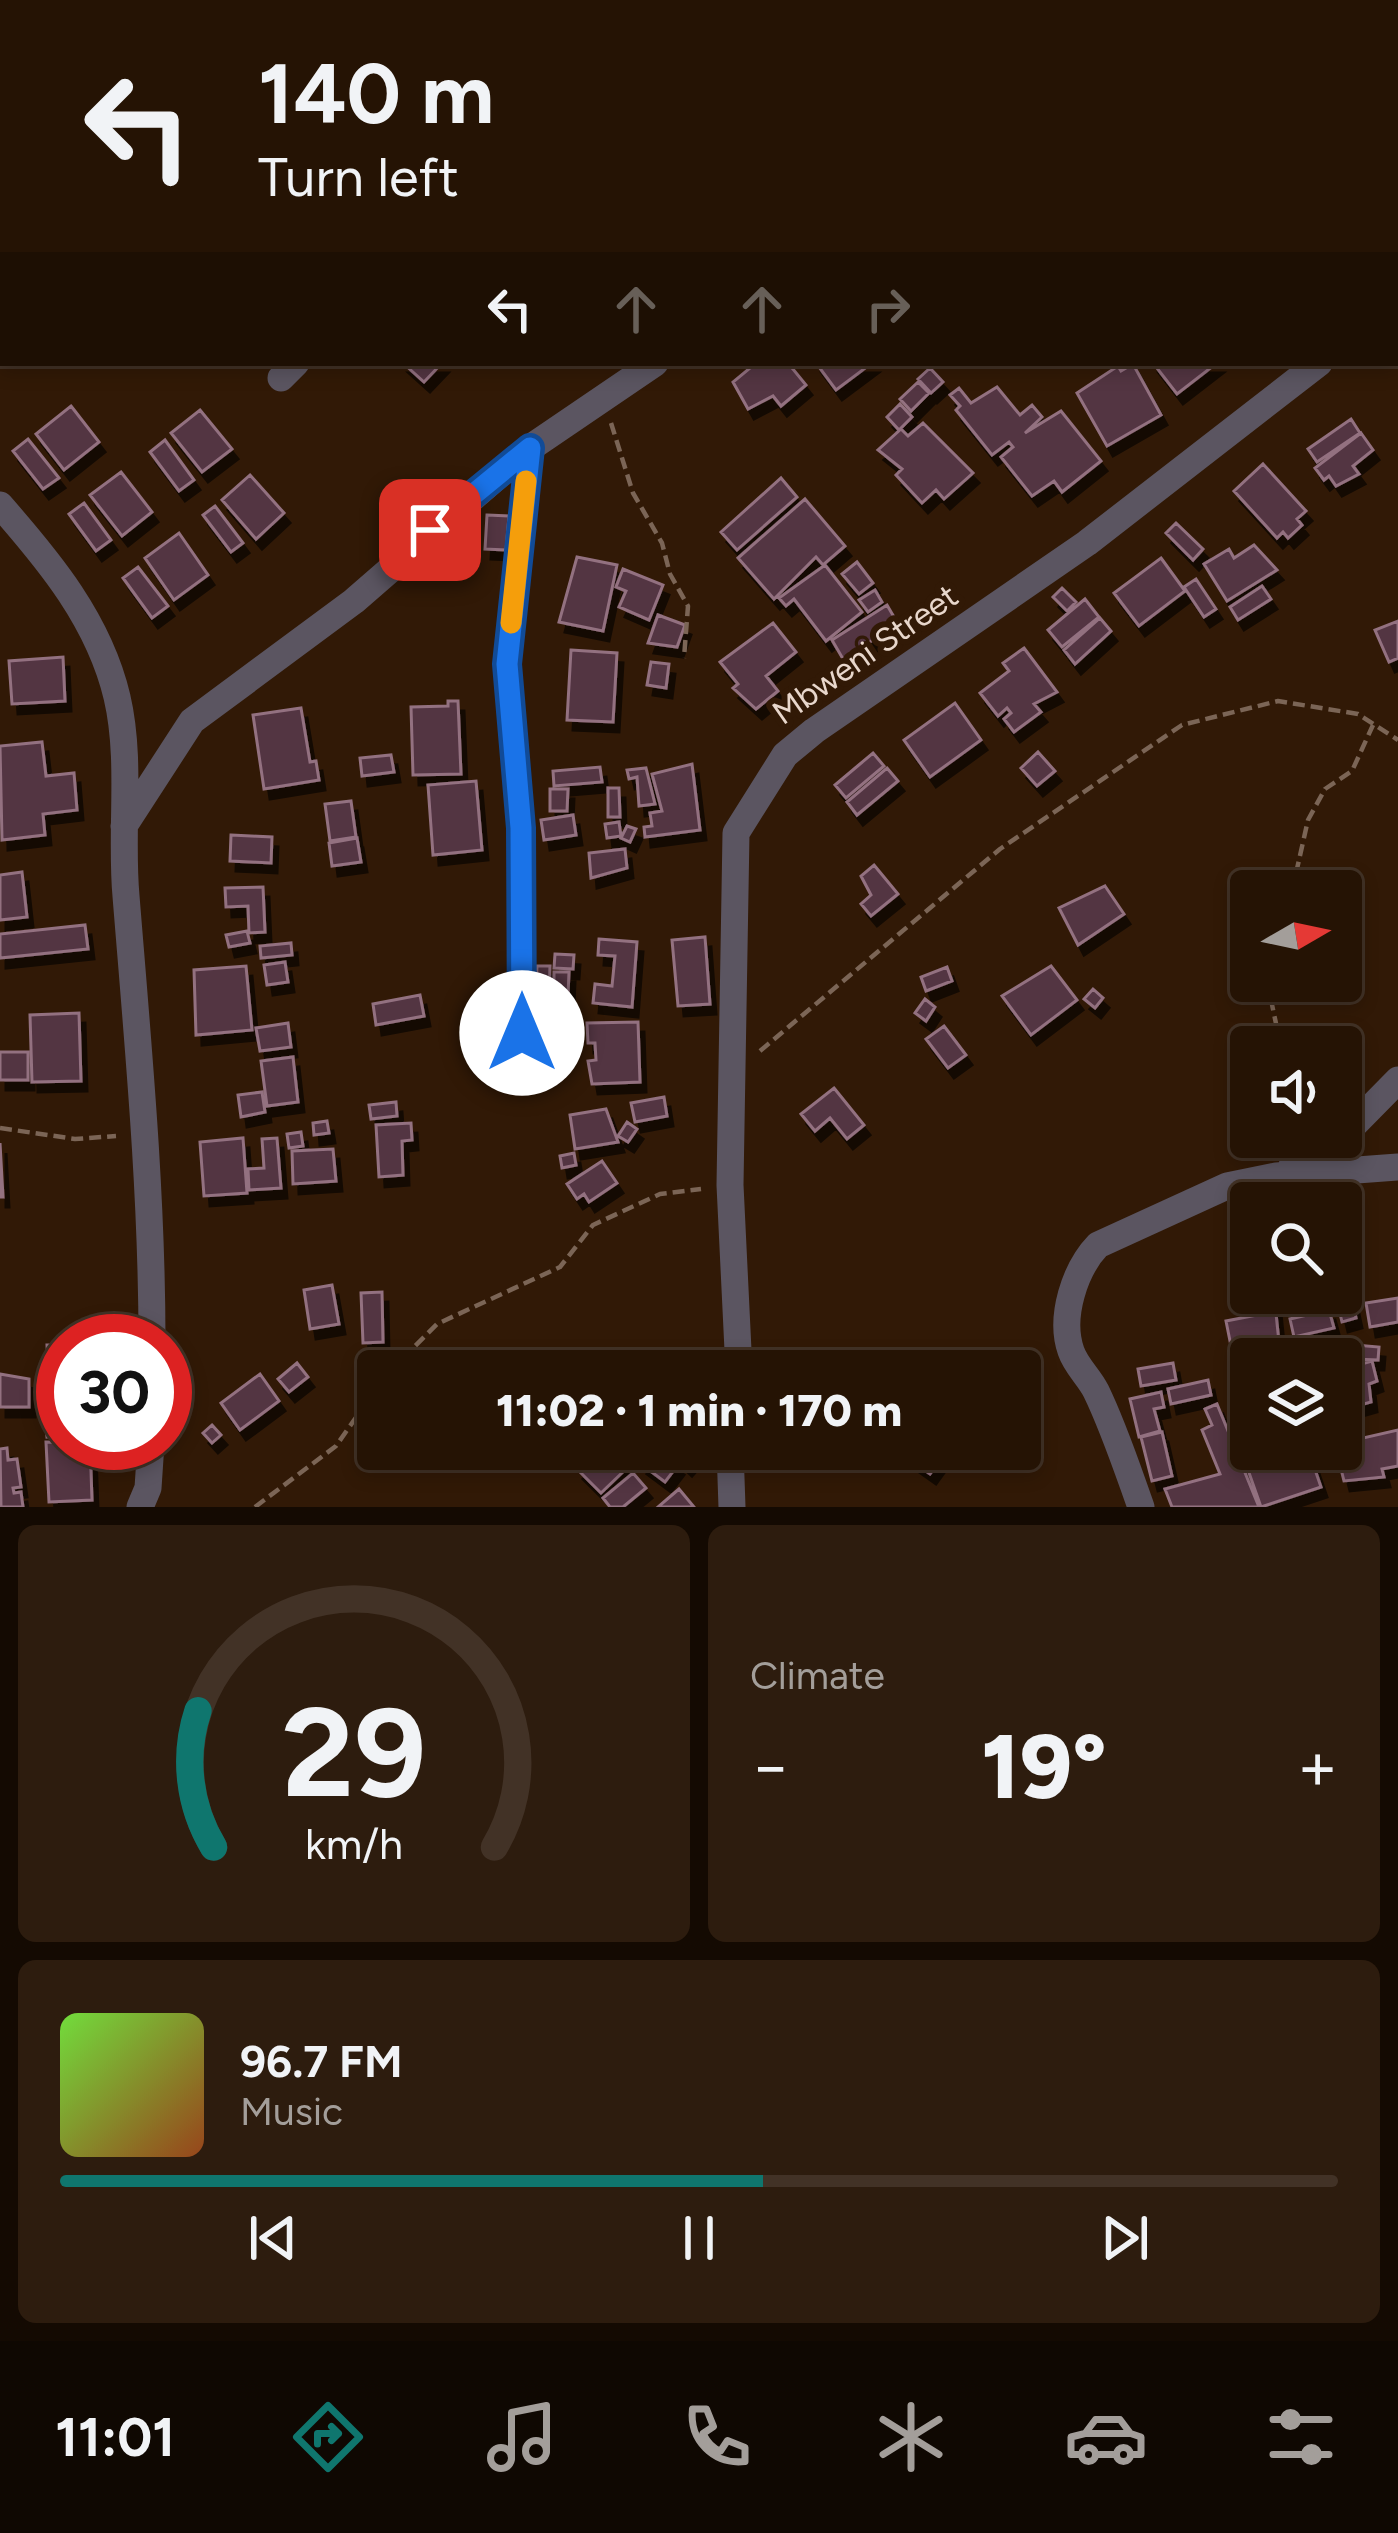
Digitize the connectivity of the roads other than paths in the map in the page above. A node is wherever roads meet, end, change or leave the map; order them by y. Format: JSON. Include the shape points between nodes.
{"nodes":[{"id":1,"x":650,"y":366,"type":"edge"},
{"id":2,"x":1315,"y":366,"type":"edge"},
{"id":3,"x":530,"y":448,"type":"junction"},
{"id":4,"x":0,"y":505,"type":"edge"},
{"id":5,"x":122,"y":829,"type":"junction"},
{"id":6,"x":522,"y":1033,"type":"dead end"},
{"id":7,"x":1398,"y":1080,"type":"edge"},
{"id":8,"x":1398,"y":1167,"type":"edge"},
{"id":9,"x":1276,"y":1175,"type":"junction"},
{"id":10,"x":151,"y":1314,"type":"edge"},
{"id":11,"x":738,"y":1350,"type":"edge"},
{"id":12,"x":149,"y":1470,"type":"edge"},
{"id":13,"x":731,"y":1470,"type":"edge"},
{"id":14,"x":140,"y":1507,"type":"edge"},
{"id":15,"x":732,"y":1507,"type":"edge"},
{"id":16,"x":1141,"y":1507,"type":"edge"}],
"edges":[{"from":1,"to":3,"type":"street"},
{"from":2,"to":11,"type":"street","name":"Mbweni Street","via":[[1087,543],[785,755],[736,833],[730,1185]]},
{"from":3,"to":5,"type":"street","via":[[354,601],[192,721]]},
{"from":3,"to":6,"type":"street","via":[[507,664],[521,828]]},
{"from":4,"to":5,"type":"street","via":[[91,625],[117,696]]},
{"from":5,"to":10,"type":"street"},
{"from":7,"to":9,"type":"street","via":[[1334,1145]]},
{"from":8,"to":9,"type":"street"},
{"from":9,"to":16,"type":"street","via":[[1151,1218],[1098,1245],[1076,1274],[1072,1354],[1095,1389]]},
{"from":12,"to":14,"type":"street"},
{"from":13,"to":15,"type":"street"}]}
